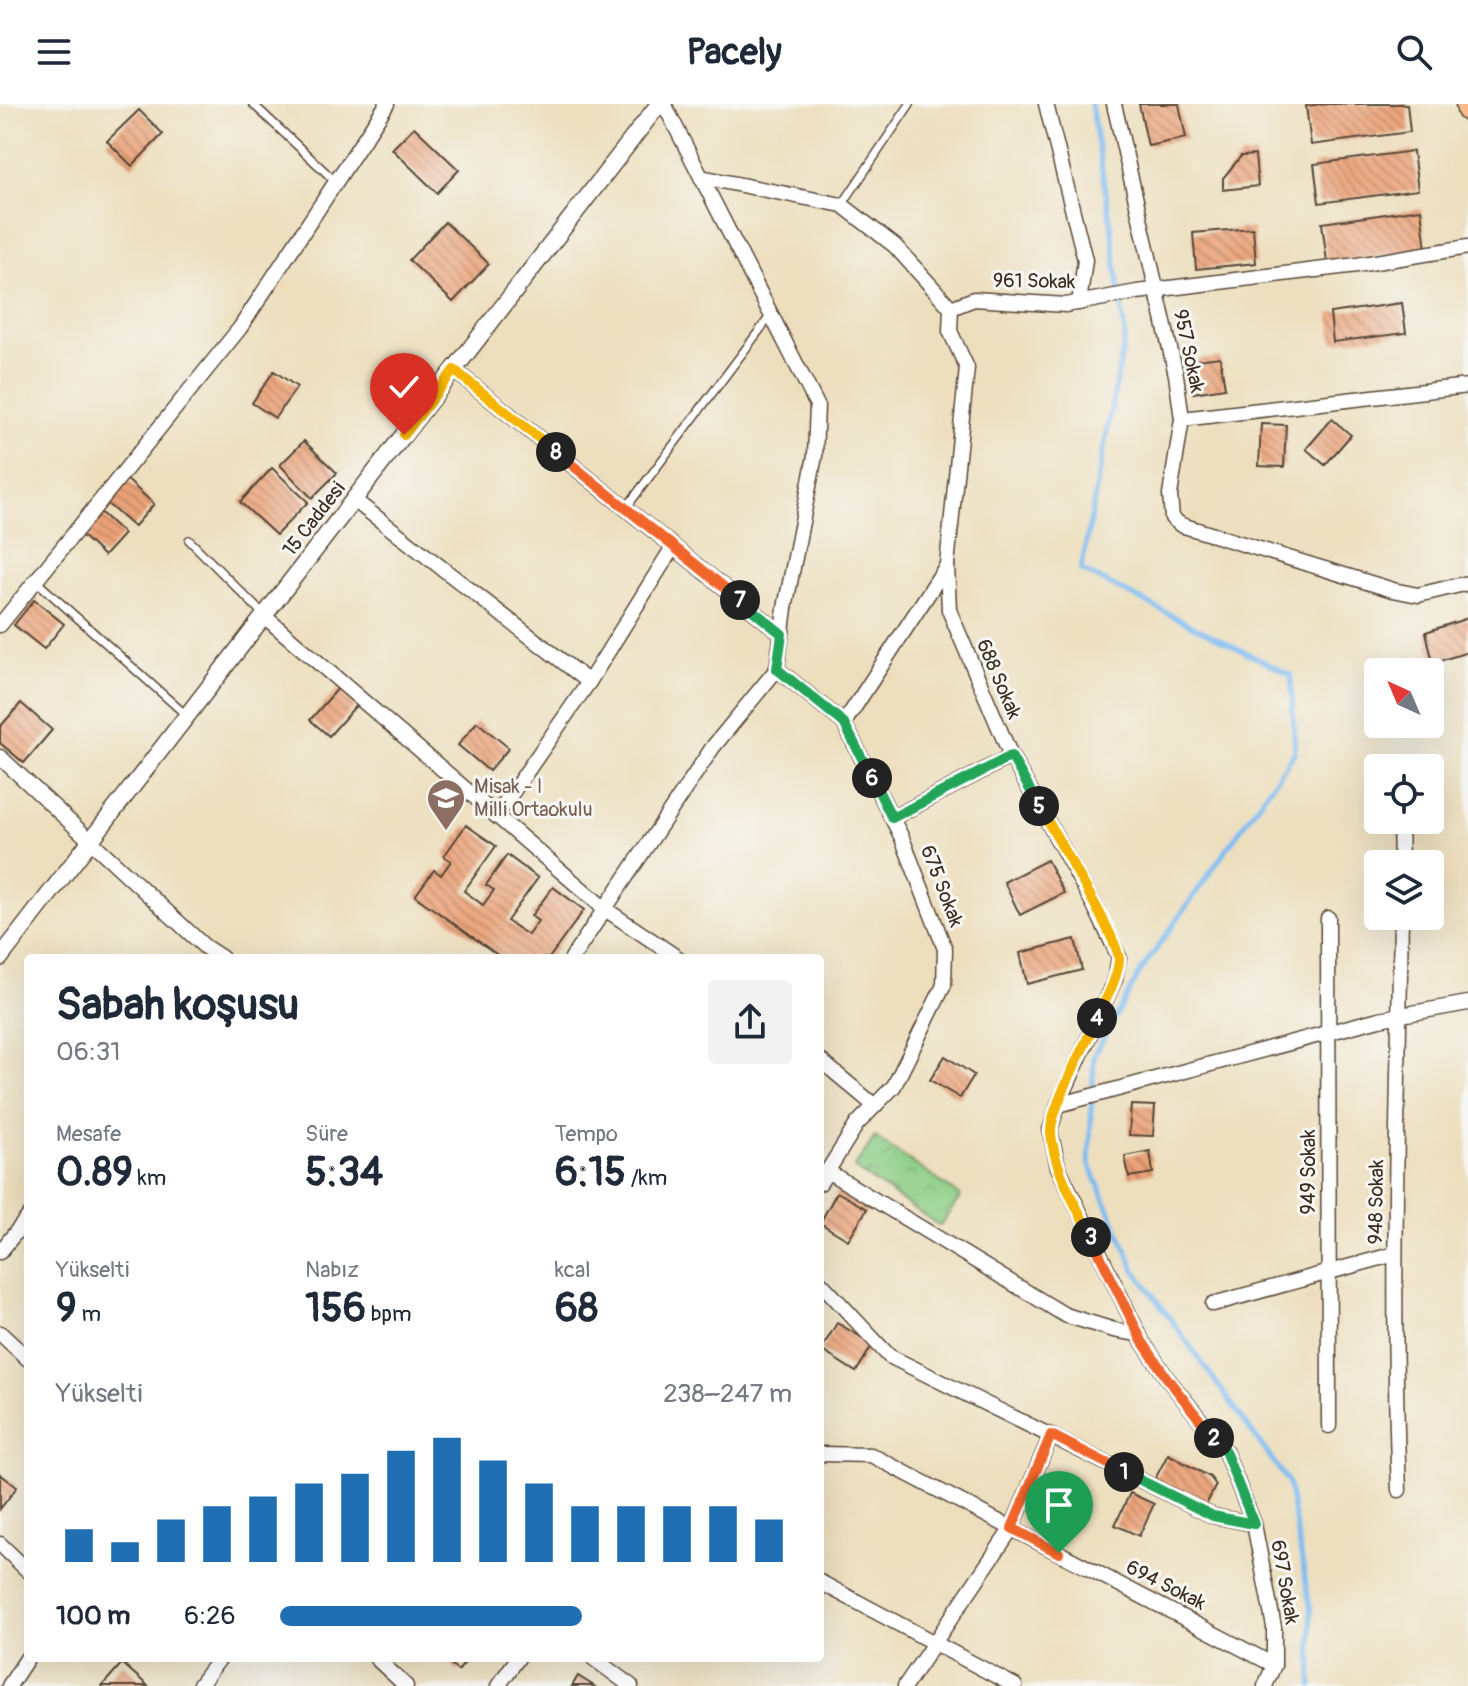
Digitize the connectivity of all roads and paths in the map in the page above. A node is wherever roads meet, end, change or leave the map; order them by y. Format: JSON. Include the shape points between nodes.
{"nodes":[{"id":1,"x":253,"y":104,"type":"edge"},
{"id":2,"x":387,"y":104,"type":"edge"},
{"id":3,"x":662,"y":104,"type":"edge"},
{"id":4,"x":910,"y":104,"type":"edge"},
{"id":5,"x":1046,"y":104,"type":"edge"},
{"id":6,"x":1114,"y":104,"type":"edge"},
{"id":7,"x":1467,"y":104,"type":"edge"},
{"id":8,"x":1468,"y":110,"type":"edge"},
{"id":9,"x":701,"y":177,"type":"junction"},
{"id":10,"x":336,"y":182,"type":"junction"},
{"id":11,"x":842,"y":205,"type":"junction"},
{"id":12,"x":1468,"y":247,"type":"edge"},
{"id":13,"x":1156,"y":290,"type":"junction"},
{"id":14,"x":1084,"y":302,"type":"junction"},
{"id":15,"x":951,"y":308,"type":"junction"},
{"id":16,"x":771,"y":315,"type":"junction"},
{"id":17,"x":454,"y":370,"type":"junction"},
{"id":18,"x":1468,"y":386,"type":"edge"},
{"id":19,"x":1182,"y":419,"type":"junction"},
{"id":20,"x":354,"y":500,"type":"junction"},
{"id":21,"x":626,"y":508,"type":"junction"},
{"id":22,"x":189,"y":540,"type":"dead end"},
{"id":23,"x":673,"y":547,"type":"junction"},
{"id":24,"x":947,"y":565,"type":"junction"},
{"id":25,"x":36,"y":581,"type":"junction"},
{"id":26,"x":1468,"y":583,"type":"edge"},
{"id":27,"x":264,"y":616,"type":"junction"},
{"id":28,"x":0,"y":625,"type":"edge"},
{"id":29,"x":782,"y":634,"type":"junction"},
{"id":30,"x":777,"y":669,"type":"junction"},
{"id":31,"x":589,"y":682,"type":"junction"},
{"id":32,"x":187,"y":716,"type":"junction"},
{"id":33,"x":844,"y":723,"type":"junction"},
{"id":34,"x":1011,"y":756,"type":"junction"},
{"id":35,"x":0,"y":757,"type":"edge"},
{"id":36,"x":496,"y":816,"type":"junction"},
{"id":37,"x":892,"y":818,"type":"junction"},
{"id":38,"x":90,"y":841,"type":"junction"},
{"id":39,"x":605,"y":909,"type":"junction"},
{"id":40,"x":1328,"y":918,"type":"dead end"},
{"id":41,"x":1401,"y":930,"type":"edge"},
{"id":42,"x":216,"y":954,"type":"edge"},
{"id":43,"x":575,"y":954,"type":"edge"},
{"id":44,"x":672,"y":954,"type":"edge"},
{"id":45,"x":0,"y":958,"type":"edge"},
{"id":46,"x":1468,"y":1003,"type":"edge"},
{"id":47,"x":1399,"y":1017,"type":"junction"},
{"id":48,"x":1328,"y":1033,"type":"junction"},
{"id":49,"x":824,"y":1063,"type":"edge"},
{"id":50,"x":1058,"y":1105,"type":"junction"},
{"id":51,"x":875,"y":1106,"type":"junction"},
{"id":52,"x":824,"y":1177,"type":"edge"},
{"id":53,"x":24,"y":1222,"type":"edge"},
{"id":54,"x":0,"y":1252,"type":"edge"},
{"id":55,"x":1395,"y":1254,"type":"junction"},
{"id":56,"x":1328,"y":1271,"type":"junction"},
{"id":57,"x":824,"y":1286,"type":"edge"},
{"id":58,"x":1213,"y":1304,"type":"dead end"},
{"id":59,"x":0,"y":1333,"type":"edge"},
{"id":60,"x":1138,"y":1334,"type":"junction"},
{"id":61,"x":24,"y":1355,"type":"edge"},
{"id":62,"x":1329,"y":1426,"type":"dead end"},
{"id":63,"x":1051,"y":1435,"type":"junction"},
{"id":64,"x":824,"y":1454,"type":"edge"},
{"id":65,"x":1399,"y":1490,"type":"dead end"},
{"id":66,"x":1254,"y":1524,"type":"junction"},
{"id":67,"x":1012,"y":1528,"type":"junction"},
{"id":68,"x":0,"y":1544,"type":"edge"},
{"id":69,"x":24,"y":1567,"type":"edge"},
{"id":70,"x":824,"y":1584,"type":"edge"},
{"id":71,"x":934,"y":1642,"type":"junction"},
{"id":72,"x":25,"y":1662,"type":"edge"},
{"id":73,"x":217,"y":1662,"type":"edge"},
{"id":74,"x":380,"y":1662,"type":"edge"},
{"id":75,"x":515,"y":1662,"type":"edge"},
{"id":76,"x":598,"y":1662,"type":"edge"},
{"id":77,"x":1274,"y":1665,"type":"junction"},
{"id":78,"x":9,"y":1686,"type":"edge"},
{"id":79,"x":199,"y":1686,"type":"edge"},
{"id":80,"x":406,"y":1686,"type":"edge"},
{"id":81,"x":498,"y":1686,"type":"edge"},
{"id":82,"x":631,"y":1686,"type":"edge"},
{"id":83,"x":905,"y":1686,"type":"edge"},
{"id":84,"x":1015,"y":1686,"type":"edge"},
{"id":85,"x":1265,"y":1686,"type":"edge"}],
"edges":[{"from":1,"to":10,"type":"lane"},
{"from":2,"to":10,"type":"street"},
{"from":3,"to":9,"type":"street"},
{"from":3,"to":17,"type":"street","name":"15 Caddesi"},
{"from":4,"to":11,"type":"lane"},
{"from":5,"to":14,"type":"street","via":[[1085,260]]},
{"from":6,"to":13,"type":"street","name":"957 Sokak"},
{"from":7,"to":8,"type":"highway"},
{"from":9,"to":11,"type":"street"},
{"from":9,"to":16,"type":"street"},
{"from":10,"to":25,"type":"street","via":[[240,328]]},
{"from":11,"to":15,"type":"street","via":[[895,246]]},
{"from":12,"to":13,"type":"street","name":"961 Sokak"},
{"from":13,"to":14,"type":"street","name":"961 Sokak"},
{"from":13,"to":19,"type":"street","name":"957 Sokak"},
{"from":14,"to":15,"type":"street","name":"961 Sokak","via":[[974,299]]},
{"from":15,"to":24,"type":"street","via":[[950,331],[967,368]]},
{"from":16,"to":21,"type":"lane"},
{"from":16,"to":29,"type":"street","via":[[817,405],[815,456]]},
{"from":17,"to":20,"type":"street","name":"15 Caddesi"},
{"from":17,"to":21,"type":"street"},
{"from":18,"to":19,"type":"street","name":"957 Sokak"},
{"from":19,"to":26,"type":"street","via":[[1170,495],[1172,518],[1181,525],[1393,590],[1418,595]]},
{"from":20,"to":27,"type":"street","name":"15 Caddesi"},
{"from":20,"to":31,"type":"street"},
{"from":21,"to":23,"type":"street"},
{"from":22,"to":27,"type":"lane"},
{"from":23,"to":29,"type":"street"},
{"from":23,"to":31,"type":"street"},
{"from":24,"to":33,"type":"street"},
{"from":24,"to":34,"type":"street","name":"688 Sokak","via":[[949,610]]},
{"from":25,"to":28,"type":"street"},
{"from":25,"to":32,"type":"lane"},
{"from":27,"to":32,"type":"street","name":"15 Caddesi"},
{"from":27,"to":36,"type":"street"},
{"from":29,"to":30,"type":"street"},
{"from":30,"to":33,"type":"street"},
{"from":30,"to":39,"type":"street","via":[[713,747]]},
{"from":31,"to":36,"type":"street"},
{"from":32,"to":38,"type":"street","name":"15 Caddesi"},
{"from":33,"to":37,"type":"street","name":"675 Sokak"},
{"from":34,"to":37,"type":"street"},
{"from":34,"to":50,"type":"street","name":"688 Sokak","via":[[1119,957],[1115,979]]},
{"from":35,"to":38,"type":"street"},
{"from":36,"to":39,"type":"street"},
{"from":37,"to":51,"type":"street","name":"675 Sokak","via":[[945,949],[944,985],[894,1086]]},
{"from":38,"to":42,"type":"street"},
{"from":38,"to":45,"type":"street","name":"15 Caddesi"},
{"from":39,"to":43,"type":"street"},
{"from":39,"to":44,"type":"street"},
{"from":40,"to":48,"type":"street","name":"949 Sokak"},
{"from":41,"to":47,"type":"street","name":"948 Sokak"},
{"from":46,"to":47,"type":"street"},
{"from":47,"to":48,"type":"street"},
{"from":47,"to":55,"type":"street","name":"948 Sokak"},
{"from":48,"to":50,"type":"street"},
{"from":48,"to":56,"type":"street","name":"949 Sokak"},
{"from":49,"to":51,"type":"street"},
{"from":50,"to":60,"type":"street","name":"697 Sokak","via":[[1050,1130],[1058,1167]]},
{"from":51,"to":52,"type":"street","name":"675 Sokak","via":[[857,1124]]},
{"from":52,"to":60,"type":"street","via":[[1065,1315]]},
{"from":53,"to":54,"type":"street"},
{"from":55,"to":56,"type":"street"},
{"from":55,"to":65,"type":"street","name":"948 Sokak"},
{"from":56,"to":58,"type":"street"},
{"from":56,"to":62,"type":"street","name":"949 Sokak"},
{"from":57,"to":63,"type":"street","via":[[889,1356]]},
{"from":59,"to":61,"type":"street"},
{"from":60,"to":66,"type":"street","name":"697 Sokak","via":[[1225,1451]]},
{"from":63,"to":66,"type":"street","via":[[1213,1516]]},
{"from":63,"to":67,"type":"street"},
{"from":64,"to":67,"type":"street","name":"694 Sokak","via":[[871,1455]]},
{"from":66,"to":77,"type":"street","name":"697 Sokak","via":[[1274,1627]]},
{"from":67,"to":71,"type":"street"},
{"from":67,"to":77,"type":"street","name":"694 Sokak"},
{"from":68,"to":69,"type":"street"},
{"from":70,"to":71,"type":"street"},
{"from":71,"to":83,"type":"street"},
{"from":71,"to":84,"type":"street"},
{"from":72,"to":78,"type":"street"},
{"from":73,"to":79,"type":"street"},
{"from":74,"to":80,"type":"street"},
{"from":75,"to":81,"type":"street"},
{"from":76,"to":82,"type":"street"},
{"from":77,"to":85,"type":"street","name":"697 Sokak"}]}
